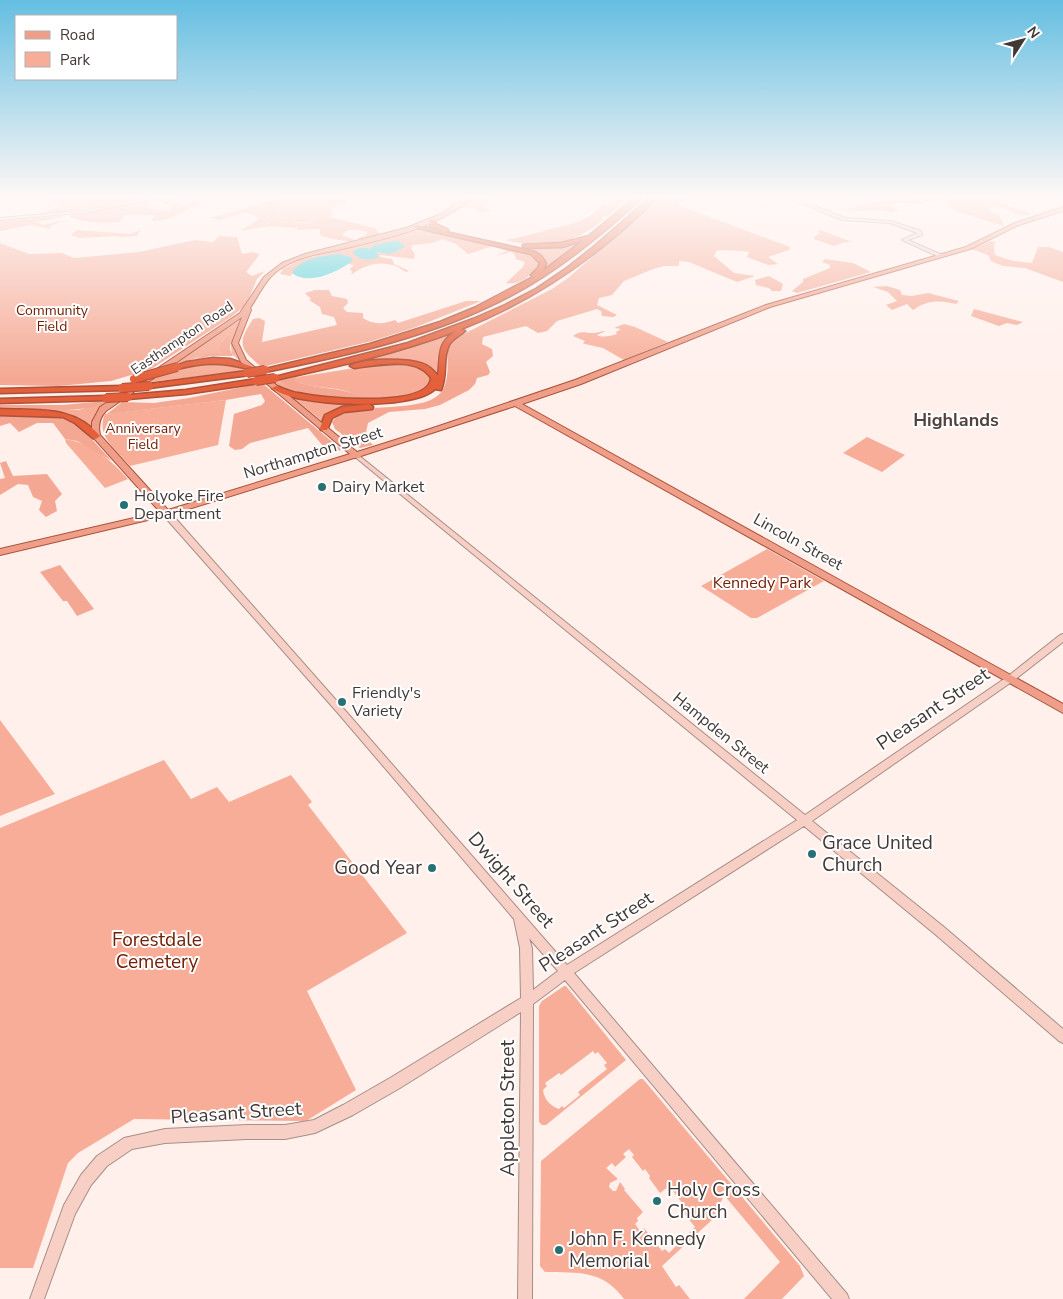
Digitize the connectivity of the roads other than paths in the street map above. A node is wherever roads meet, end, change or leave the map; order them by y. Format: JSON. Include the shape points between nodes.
{"nodes":[{"id":1,"x":304,"y":258,"type":"edge"},
{"id":2,"x":540,"y":258,"type":"edge"},
{"id":3,"x":564,"y":258,"type":"edge"},
{"id":4,"x":583,"y":258,"type":"edge"},
{"id":5,"x":929,"y":258,"type":"edge"},
{"id":6,"x":517,"y":302,"type":"junction"},
{"id":7,"x":251,"y":304,"type":"junction"},
{"id":8,"x":485,"y":306,"type":"junction"},
{"id":9,"x":248,"y":370,"type":"junction"},
{"id":10,"x":275,"y":378,"type":"junction"},
{"id":11,"x":276,"y":388,"type":"junction"},
{"id":12,"x":0,"y":391,"type":"edge"},
{"id":13,"x":23,"y":392,"type":"junction"},
{"id":14,"x":0,"y":401,"type":"edge"},
{"id":15,"x":517,"y":404,"type":"junction"},
{"id":16,"x":0,"y":412,"type":"edge"},
{"id":17,"x":324,"y":428,"type":"junction"},
{"id":18,"x":96,"y":436,"type":"junction"},
{"id":19,"x":357,"y":456,"type":"junction"},
{"id":20,"x":147,"y":494,"type":"junction"},
{"id":21,"x":166,"y":513,"type":"junction"},
{"id":22,"x":132,"y":522,"type":"junction"},
{"id":23,"x":0,"y":552,"type":"edge"},
{"id":24,"x":1063,"y":637,"type":"edge"},
{"id":25,"x":1010,"y":679,"type":"junction"},
{"id":26,"x":1063,"y":709,"type":"edge"},
{"id":27,"x":804,"y":821,"type":"junction"},
{"id":28,"x":519,"y":918,"type":"junction"},
{"id":29,"x":566,"y":972,"type":"junction"},
{"id":30,"x":527,"y":1000,"type":"junction"},
{"id":31,"x":1063,"y":1037,"type":"edge"},
{"id":32,"x":37,"y":1299,"type":"edge"},
{"id":33,"x":525,"y":1299,"type":"edge"},
{"id":34,"x":842,"y":1299,"type":"edge"}],
"edges":[{"from":1,"to":7,"type":"main road","name":"Easthampton Road","via":[[288,262],[268,275]]},
{"from":2,"to":8,"type":"highway","via":[[542,266],[536,273]]},
{"from":3,"to":8,"type":"highway","via":[[543,274]]},
{"from":4,"to":6,"type":"highway"},
{"from":5,"to":15,"type":"main road","name":"Northampton Street","via":[[768,306]]},
{"from":6,"to":10,"type":"highway","via":[[413,343]]},
{"from":6,"to":17,"type":"highway","via":[[444,343],[440,386],[434,393],[404,404],[342,410],[328,418]]},
{"from":7,"to":9,"type":"main road","via":[[235,343]]},
{"from":7,"to":18,"type":"main road","name":"Easthampton Road","via":[[230,322],[108,405],[95,421]]},
{"from":8,"to":9,"type":"highway","bridge":true,"via":[[375,345],[266,370]]},
{"from":9,"to":11,"type":"main road"},
{"from":9,"to":13,"type":"highway","bridge":true,"via":[[149,386]]},
{"from":9,"to":13,"type":"highway","bridge":true,"via":[[231,360],[218,359],[99,386]]},
{"from":10,"to":11,"type":"highway","via":[[407,362],[428,369],[435,380],[426,392],[400,401],[317,399]]},
{"from":10,"to":14,"type":"highway","bridge":true,"via":[[128,397]]},
{"from":11,"to":17,"type":"main road"},
{"from":12,"to":13,"type":"highway"},
{"from":15,"to":19,"type":"main road","name":"Northampton Street"},
{"from":15,"to":25,"type":"main road","name":"Lincoln Street"},
{"from":16,"to":18,"type":"highway","via":[[64,415],[78,421]]},
{"from":17,"to":19,"type":"main road"},
{"from":18,"to":20,"type":"main road"},
{"from":19,"to":21,"type":"main road","name":"Northampton Street"},
{"from":19,"to":27,"type":"main road","name":"Hampden Street"},
{"from":20,"to":21,"type":"main road"},
{"from":20,"to":22,"type":"main road","via":[[149,511]]},
{"from":21,"to":22,"type":"main road","name":"Northampton Street"},
{"from":21,"to":28,"type":"main road","name":"Dwight Street"},
{"from":22,"to":23,"type":"main road","name":"Northampton Street"},
{"from":24,"to":25,"type":"main road","name":"Pleasant Street"},
{"from":25,"to":26,"type":"main road","name":"Lincoln Street"},
{"from":25,"to":27,"type":"main road","name":"Pleasant Street"},
{"from":27,"to":29,"type":"main road","name":"Pleasant Street"},
{"from":27,"to":31,"type":"main road","name":"Hampden Street"},
{"from":28,"to":29,"type":"main road","name":"Dwight Street"},
{"from":28,"to":30,"type":"main road","name":"Appleton Street","via":[[526,948]]},
{"from":29,"to":30,"type":"main road","name":"Pleasant Street"},
{"from":29,"to":34,"type":"main road","name":"Dwight Street"},
{"from":30,"to":32,"type":"main road","name":"Pleasant Street","via":[[395,1083],[316,1126],[285,1132],[166,1136],[129,1143],[102,1161],[68,1210]]},
{"from":30,"to":33,"type":"main road","name":"Appleton Street"}]}
